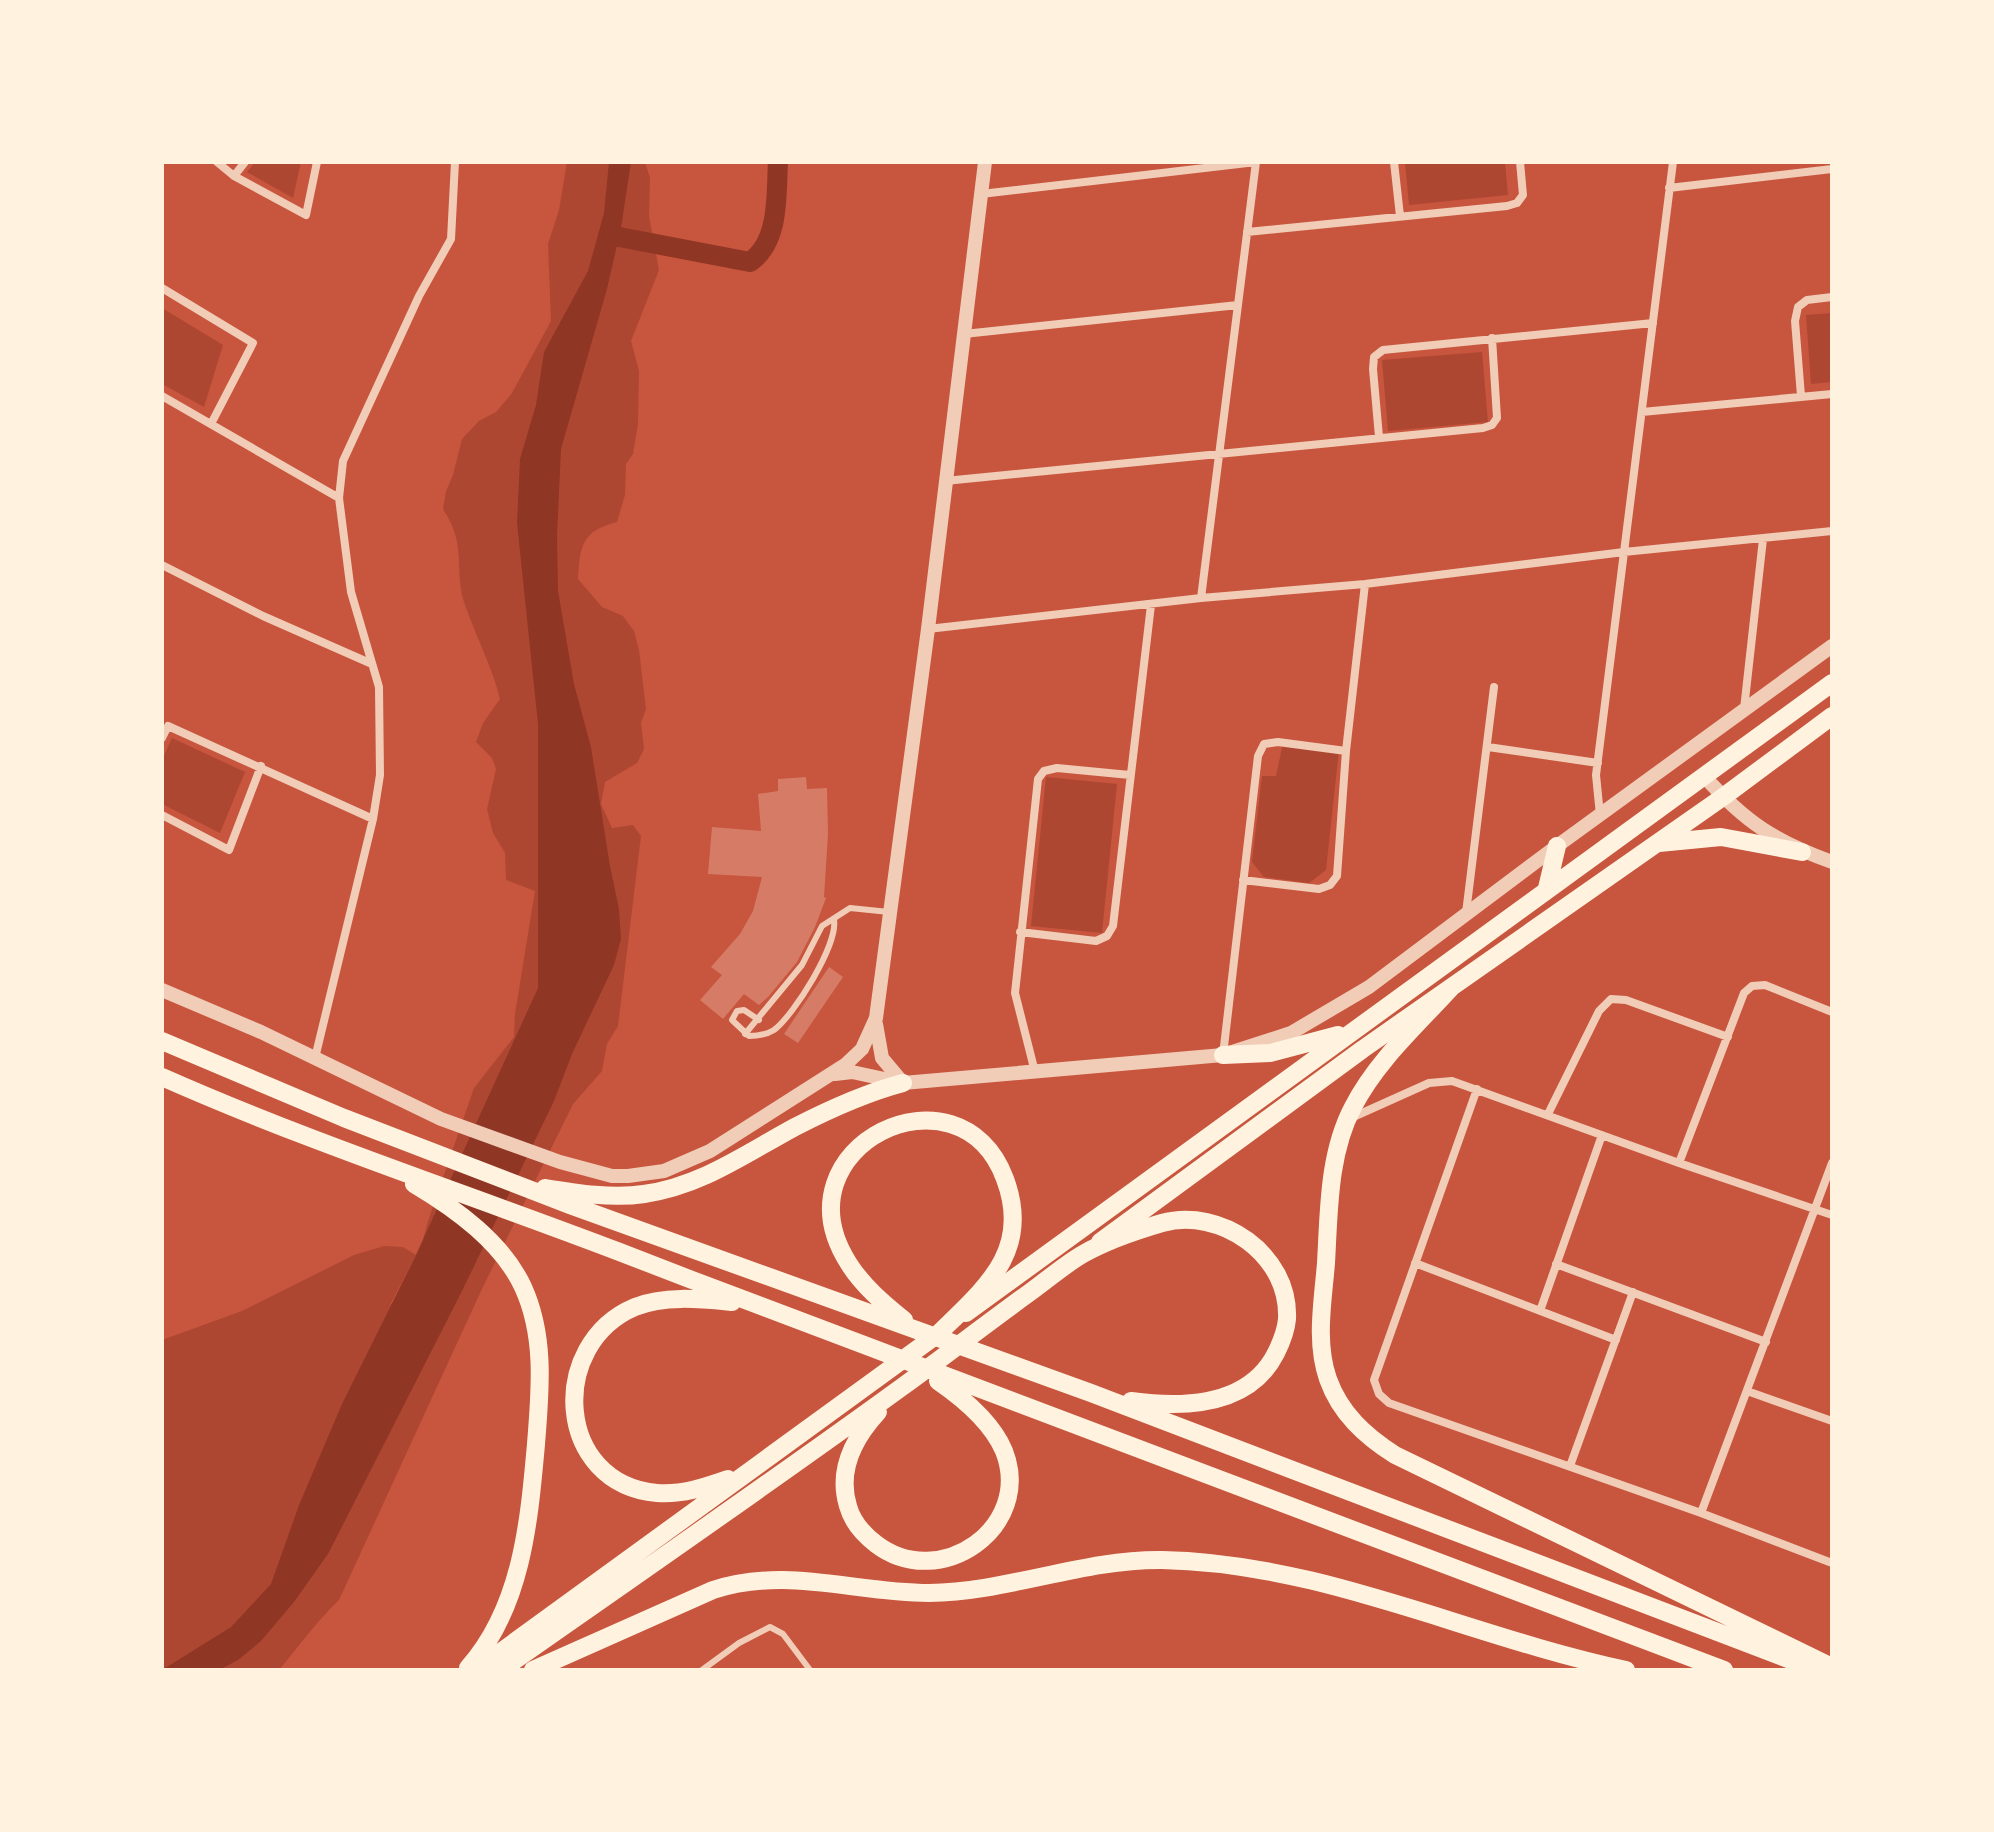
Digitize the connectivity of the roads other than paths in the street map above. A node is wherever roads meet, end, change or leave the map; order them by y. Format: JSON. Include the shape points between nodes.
{"nodes":[{"id":1,"x":217,"y":162,"type":"edge"},
{"id":2,"x":245,"y":162,"type":"edge"},
{"id":3,"x":317,"y":162,"type":"edge"},
{"id":4,"x":455,"y":162,"type":"edge"},
{"id":5,"x":985,"y":162,"type":"edge"},
{"id":6,"x":1256,"y":162,"type":"edge"},
{"id":7,"x":1394,"y":162,"type":"edge"},
{"id":8,"x":1520,"y":162,"type":"edge"},
{"id":9,"x":1673,"y":162,"type":"edge"},
{"id":10,"x":1830,"y":162,"type":"edge"},
{"id":11,"x":1832,"y":170,"type":"edge"},
{"id":12,"x":234,"y":176,"type":"junction"},
{"id":13,"x":1669,"y":188,"type":"junction"},
{"id":14,"x":981,"y":194,"type":"junction"},
{"id":15,"x":1400,"y":216,"type":"junction"},
{"id":16,"x":1247,"y":232,"type":"junction"},
{"id":17,"x":162,"y":288,"type":"edge"},
{"id":18,"x":1832,"y":297,"type":"edge"},
{"id":19,"x":1238,"y":305,"type":"junction"},
{"id":20,"x":1653,"y":323,"type":"junction"},
{"id":21,"x":964,"y":334,"type":"junction"},
{"id":22,"x":1492,"y":338,"type":"junction"},
{"id":23,"x":1832,"y":394,"type":"edge"},
{"id":24,"x":162,"y":396,"type":"edge"},
{"id":25,"x":1801,"y":396,"type":"junction"},
{"id":26,"x":1642,"y":412,"type":"junction"},
{"id":27,"x":211,"y":424,"type":"junction"},
{"id":28,"x":1379,"y":437,"type":"junction"},
{"id":29,"x":1219,"y":453,"type":"junction"},
{"id":30,"x":945,"y":481,"type":"junction"},
{"id":31,"x":339,"y":498,"type":"junction"},
{"id":32,"x":1832,"y":531,"type":"edge"},
{"id":33,"x":1763,"y":539,"type":"junction"},
{"id":34,"x":1624,"y":552,"type":"junction"},
{"id":35,"x":162,"y":565,"type":"edge"},
{"id":36,"x":1365,"y":584,"type":"junction"},
{"id":37,"x":1201,"y":598,"type":"junction"},
{"id":38,"x":1151,"y":605,"type":"junction"},
{"id":39,"x":928,"y":629,"type":"junction"},
{"id":40,"x":1832,"y":646,"type":"edge"},
{"id":41,"x":372,"y":664,"type":"junction"},
{"id":42,"x":1832,"y":683,"type":"edge"},
{"id":43,"x":1494,"y":687,"type":"dead end"},
{"id":44,"x":1743,"y":711,"type":"junction"},
{"id":45,"x":1832,"y":716,"type":"edge"},
{"id":46,"x":162,"y":738,"type":"edge"},
{"id":47,"x":1488,"y":747,"type":"junction"},
{"id":48,"x":1346,"y":751,"type":"junction"},
{"id":49,"x":1598,"y":763,"type":"junction"},
{"id":50,"x":261,"y":766,"type":"junction"},
{"id":51,"x":1130,"y":775,"type":"junction"},
{"id":52,"x":1704,"y":776,"type":"junction"},
{"id":53,"x":1723,"y":797,"type":"junction"},
{"id":54,"x":162,"y":815,"type":"edge"},
{"id":55,"x":1600,"y":815,"type":"junction"},
{"id":56,"x":373,"y":819,"type":"junction"},
{"id":57,"x":1656,"y":843,"type":"junction"},
{"id":58,"x":1557,"y":846,"type":"junction"},
{"id":59,"x":1802,"y":852,"type":"junction"},
{"id":60,"x":1832,"y":862,"type":"edge"},
{"id":61,"x":1243,"y":880,"type":"junction"},
{"id":62,"x":1547,"y":888,"type":"junction"},
{"id":63,"x":889,"y":912,"type":"junction"},
{"id":64,"x":1465,"y":916,"type":"junction"},
{"id":65,"x":834,"y":920,"type":"junction"},
{"id":66,"x":1020,"y":932,"type":"junction"},
{"id":67,"x":1450,"y":989,"type":"junction"},
{"id":68,"x":162,"y":990,"type":"edge"},
{"id":69,"x":1832,"y":1012,"type":"edge"},
{"id":70,"x":765,"y":1013,"type":"junction"},
{"id":71,"x":876,"y":1018,"type":"junction"},
{"id":72,"x":759,"y":1020,"type":"junction"},
{"id":73,"x":780,"y":1024,"type":"junction"},
{"id":74,"x":1362,"y":1024,"type":"junction"},
{"id":75,"x":745,"y":1034,"type":"junction"},
{"id":76,"x":1728,"y":1037,"type":"junction"},
{"id":77,"x":162,"y":1041,"type":"edge"},
{"id":78,"x":1223,"y":1055,"type":"junction"},
{"id":79,"x":315,"y":1058,"type":"junction"},
{"id":80,"x":1035,"y":1072,"type":"junction"},
{"id":81,"x":831,"y":1075,"type":"junction"},
{"id":82,"x":162,"y":1077,"type":"edge"},
{"id":83,"x":903,"y":1083,"type":"junction"},
{"id":84,"x":1477,"y":1089,"type":"junction"},
{"id":85,"x":1548,"y":1114,"type":"junction"},
{"id":86,"x":1347,"y":1120,"type":"junction"},
{"id":87,"x":1602,"y":1135,"type":"junction"},
{"id":88,"x":1679,"y":1163,"type":"junction"},
{"id":89,"x":1832,"y":1163,"type":"edge"},
{"id":90,"x":421,"y":1184,"type":"junction"},
{"id":91,"x":515,"y":1184,"type":"junction"},
{"id":92,"x":1815,"y":1209,"type":"junction"},
{"id":93,"x":1832,"y":1215,"type":"edge"},
{"id":94,"x":1083,"y":1254,"type":"junction"},
{"id":95,"x":1415,"y":1263,"type":"junction"},
{"id":96,"x":1556,"y":1264,"type":"junction"},
{"id":97,"x":1633,"y":1292,"type":"junction"},
{"id":98,"x":756,"y":1305,"type":"junction"},
{"id":99,"x":1540,"y":1311,"type":"junction"},
{"id":100,"x":885,"y":1312,"type":"junction"},
{"id":101,"x":938,"y":1334,"type":"junction"},
{"id":102,"x":1616,"y":1340,"type":"junction"},
{"id":103,"x":1766,"y":1342,"type":"junction"},
{"id":104,"x":949,"y":1384,"type":"junction"},
{"id":105,"x":902,"y":1387,"type":"junction"},
{"id":106,"x":1747,"y":1391,"type":"junction"},
{"id":107,"x":1091,"y":1393,"type":"junction"},
{"id":108,"x":1832,"y":1421,"type":"edge"},
{"id":109,"x":1570,"y":1466,"type":"junction"},
{"id":110,"x":750,"y":1471,"type":"junction"},
{"id":111,"x":1701,"y":1513,"type":"junction"},
{"id":112,"x":1832,"y":1563,"type":"edge"},
{"id":113,"x":1832,"y":1667,"type":"edge"},
{"id":114,"x":466,"y":1670,"type":"edge"},
{"id":115,"x":476,"y":1670,"type":"edge"},
{"id":116,"x":501,"y":1670,"type":"edge"},
{"id":117,"x":533,"y":1670,"type":"edge"},
{"id":118,"x":702,"y":1670,"type":"edge"},
{"id":119,"x":810,"y":1670,"type":"edge"},
{"id":120,"x":1626,"y":1670,"type":"edge"},
{"id":121,"x":1724,"y":1670,"type":"edge"},
{"id":122,"x":1817,"y":1670,"type":"edge"}],
"edges":[{"from":1,"to":12,"type":"street"},
{"from":2,"to":12,"type":"street"},
{"from":3,"to":12,"type":"street","via":[[306,215]]},
{"from":4,"to":31,"type":"street","via":[[451,239],[343,461]]},
{"from":5,"to":14,"type":"street"},
{"from":6,"to":14,"type":"street"},
{"from":6,"to":16,"type":"street"},
{"from":7,"to":15,"type":"street"},
{"from":8,"to":15,"type":"street","via":[[1523,195],[1517,203]]},
{"from":9,"to":13,"type":"street"},
{"from":10,"to":11,"type":"street"},
{"from":11,"to":13,"type":"street"},
{"from":13,"to":20,"type":"street"},
{"from":14,"to":21,"type":"street"},
{"from":15,"to":16,"type":"street"},
{"from":16,"to":19,"type":"street"},
{"from":17,"to":27,"type":"street","via":[[253,343]]},
{"from":18,"to":25,"type":"street","via":[[1807,300],[1798,307]]},
{"from":19,"to":21,"type":"street"},
{"from":19,"to":29,"type":"street"},
{"from":20,"to":22,"type":"street"},
{"from":20,"to":26,"type":"street"},
{"from":21,"to":30,"type":"street"},
{"from":22,"to":28,"type":"street","via":[[1383,350],[1374,357]]},
{"from":22,"to":28,"type":"street","via":[[1497,418],[1492,425]]},
{"from":23,"to":25,"type":"street"},
{"from":24,"to":27,"type":"street"},
{"from":25,"to":26,"type":"street"},
{"from":26,"to":34,"type":"street"},
{"from":27,"to":31,"type":"street"},
{"from":28,"to":29,"type":"street"},
{"from":29,"to":30,"type":"street"},
{"from":29,"to":37,"type":"street"},
{"from":30,"to":39,"type":"street"},
{"from":31,"to":41,"type":"street","via":[[351,592]]},
{"from":32,"to":33,"type":"street"},
{"from":33,"to":34,"type":"street"},
{"from":33,"to":44,"type":"street"},
{"from":34,"to":36,"type":"street"},
{"from":34,"to":49,"type":"street"},
{"from":35,"to":41,"type":"street"},
{"from":36,"to":37,"type":"street"},
{"from":36,"to":48,"type":"street"},
{"from":37,"to":38,"type":"street"},
{"from":38,"to":39,"type":"street"},
{"from":38,"to":51,"type":"street"},
{"from":39,"to":63,"type":"street"},
{"from":40,"to":44,"type":"street"},
{"from":41,"to":56,"type":"street","via":[[379,687],[380,775]]},
{"from":42,"to":52,"type":"main road"},
{"from":43,"to":47,"type":"street"},
{"from":44,"to":55,"type":"street"},
{"from":45,"to":53,"type":"main road"},
{"from":46,"to":50,"type":"street","via":[[168,726]]},
{"from":47,"to":49,"type":"street"},
{"from":47,"to":64,"type":"street"},
{"from":48,"to":61,"type":"street","via":[[1264,744],[1258,756]]},
{"from":48,"to":61,"type":"street","via":[[1337,876],[1330,885],[1319,889]]},
{"from":49,"to":55,"type":"street"},
{"from":50,"to":54,"type":"street","via":[[229,850]]},
{"from":50,"to":56,"type":"street"},
{"from":51,"to":66,"type":"street","via":[[1057,768],[1038,779]]},
{"from":51,"to":66,"type":"street","via":[[1113,926],[1107,936],[1096,941]]},
{"from":52,"to":53,"type":"street"},
{"from":52,"to":62,"type":"main road"},
{"from":53,"to":57,"type":"main road"},
{"from":53,"to":59,"type":"street","via":[[1750,823]]},
{"from":55,"to":58,"type":"street"},
{"from":56,"to":79,"type":"street"},
{"from":57,"to":59,"type":"main road","via":[[1721,837]]},
{"from":57,"to":67,"type":"main road"},
{"from":58,"to":62,"type":"main road"},
{"from":58,"to":64,"type":"street"},
{"from":59,"to":60,"type":"street"},
{"from":61,"to":78,"type":"street"},
{"from":62,"to":74,"type":"main road"},
{"from":63,"to":65,"type":"lane","via":[[850,908]]},
{"from":63,"to":71,"type":"street"},
{"from":64,"to":78,"type":"street","via":[[1330,1012],[1291,1033]]},
{"from":65,"to":70,"type":"lane","via":[[822,926],[802,965]]},
{"from":65,"to":73,"type":"lane","via":[[835,932],[824,955]]},
{"from":66,"to":80,"type":"street","via":[[1015,993]]},
{"from":67,"to":86,"type":"main road","via":[[1372,1075]]},
{"from":67,"to":94,"type":"main road"},
{"from":68,"to":79,"type":"street"},
{"from":69,"to":76,"type":"street","via":[[1765,985],[1752,986],[1744,993]]},
{"from":70,"to":72,"type":"lane"},
{"from":70,"to":73,"type":"lane"},
{"from":71,"to":81,"type":"street","via":[[862,1049]]},
{"from":71,"to":83,"type":"street","via":[[882,1058]]},
{"from":72,"to":75,"type":"lane"},
{"from":72,"to":75,"type":"lane","via":[[748,1011],[735,1014],[732,1020]]},
{"from":73,"to":75,"type":"lane","via":[[762,1035]]},
{"from":74,"to":78,"type":"main road","via":[[1294,1049]]},
{"from":74,"to":101,"type":"main road"},
{"from":76,"to":85,"type":"street","via":[[1611,999],[1599,1011]]},
{"from":76,"to":88,"type":"street"},
{"from":77,"to":91,"type":"main road"},
{"from":78,"to":80,"type":"street"},
{"from":79,"to":81,"type":"street","via":[[441,1119],[612,1176],[664,1171],[685,1163]]},
{"from":80,"to":83,"type":"street"},
{"from":81,"to":83,"type":"street","via":[[852,1072]]},
{"from":82,"to":90,"type":"main road"},
{"from":83,"to":91,"type":"main road","via":[[823,1113],[684,1185],[641,1195]]},
{"from":84,"to":85,"type":"street"},
{"from":84,"to":86,"type":"street","via":[[1452,1081],[1429,1083]]},
{"from":84,"to":95,"type":"street"},
{"from":85,"to":87,"type":"street"},
{"from":86,"to":113,"type":"main road","via":[[1333,1174],[1320,1339],[1328,1381],[1349,1418],[1395,1455]]},
{"from":87,"to":88,"type":"street"},
{"from":87,"to":96,"type":"street"},
{"from":88,"to":92,"type":"street"},
{"from":89,"to":92,"type":"street"},
{"from":90,"to":98,"type":"main road","via":[[565,1231]]},
{"from":90,"to":114,"type":"main road","via":[[492,1244],[514,1271],[530,1303],[540,1353],[528,1527],[496,1628]]},
{"from":91,"to":100,"type":"main road"},
{"from":92,"to":93,"type":"street"},
{"from":92,"to":103,"type":"street"},
{"from":94,"to":105,"type":"main road"},
{"from":94,"to":107,"type":"main road","via":[[1160,1224],[1206,1221],[1233,1230],[1255,1247],[1277,1279],[1286,1306],[1284,1334],[1272,1361],[1240,1390],[1170,1405]]},
{"from":95,"to":99,"type":"street"},
{"from":95,"to":109,"type":"street","via":[[1374,1380],[1379,1394],[1389,1403]]},
{"from":96,"to":97,"type":"street"},
{"from":96,"to":99,"type":"street"},
{"from":97,"to":102,"type":"street"},
{"from":97,"to":103,"type":"street"},
{"from":98,"to":104,"type":"main road"},
{"from":98,"to":110,"type":"main road","via":[[677,1299],[634,1308],[609,1323],[587,1350],[573,1398],[587,1450],[603,1471],[627,1485],[670,1493]]},
{"from":99,"to":102,"type":"street"},
{"from":100,"to":101,"type":"main road","via":[[839,1245],[832,1217],[837,1179],[852,1153],[874,1133],[919,1120],[948,1124],[976,1139],[995,1160],[1009,1187],[1014,1229],[1006,1256],[989,1283]]},
{"from":100,"to":107,"type":"main road","via":[[919,1331]]},
{"from":101,"to":110,"type":"main road"},
{"from":102,"to":109,"type":"street"},
{"from":103,"to":106,"type":"street"},
{"from":104,"to":105,"type":"main road","via":[[994,1432],[1010,1477],[1006,1502],[986,1535],[951,1559],[926,1562],[897,1556],[873,1542],[855,1522],[844,1490],[855,1444]]},
{"from":104,"to":121,"type":"main road"},
{"from":105,"to":116,"type":"main road"},
{"from":106,"to":108,"type":"street"},
{"from":106,"to":111,"type":"street"},
{"from":107,"to":122,"type":"main road"},
{"from":109,"to":111,"type":"street"},
{"from":110,"to":115,"type":"main road"},
{"from":111,"to":112,"type":"street"},
{"from":117,"to":120,"type":"main road","via":[[713,1590],[745,1581],[802,1579],[875,1590],[949,1592],[1122,1561],[1163,1560],[1319,1581],[1545,1651]]},
{"from":118,"to":119,"type":"lane","via":[[770,1627],[783,1634]]}]}
